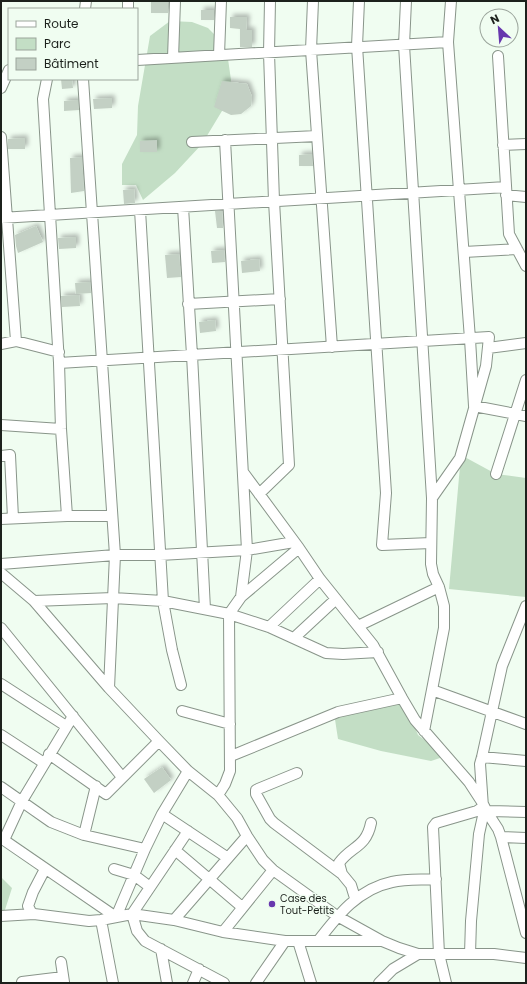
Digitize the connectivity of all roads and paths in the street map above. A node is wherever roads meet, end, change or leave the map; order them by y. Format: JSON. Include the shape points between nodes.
{"nodes":[{"id":1,"x":175,"y":1,"type":"edge"},
{"id":2,"x":221,"y":1,"type":"edge"},
{"id":3,"x":270,"y":1,"type":"edge"},
{"id":4,"x":313,"y":1,"type":"edge"},
{"id":5,"x":359,"y":1,"type":"edge"},
{"id":6,"x":406,"y":1,"type":"edge"},
{"id":7,"x":451,"y":1,"type":"edge"},
{"id":8,"x":448,"y":42,"type":"junction"},
{"id":9,"x":404,"y":45,"type":"junction"},
{"id":10,"x":357,"y":46,"type":"junction"},
{"id":11,"x":311,"y":50,"type":"junction"},
{"id":12,"x":268,"y":52,"type":"junction"},
{"id":13,"x":219,"y":56,"type":"junction"},
{"id":14,"x":498,"y":56,"type":"dead end"},
{"id":15,"x":172,"y":58,"type":"junction"},
{"id":16,"x":138,"y":60,"type":"edge"},
{"id":17,"x":8,"y":71,"type":"edge"},
{"id":18,"x":47,"y":80,"type":"edge"},
{"id":19,"x":83,"y":80,"type":"edge"},
{"id":20,"x":1,"y":88,"type":"edge"},
{"id":21,"x":317,"y":136,"type":"junction"},
{"id":22,"x":1,"y":137,"type":"edge"},
{"id":23,"x":272,"y":138,"type":"junction"},
{"id":24,"x":225,"y":140,"type":"junction"},
{"id":25,"x":192,"y":142,"type":"dead end"},
{"id":26,"x":526,"y":144,"type":"edge"},
{"id":27,"x":503,"y":145,"type":"junction"},
{"id":28,"x":460,"y":190,"type":"junction"},
{"id":29,"x":506,"y":191,"type":"junction"},
{"id":30,"x":413,"y":193,"type":"junction"},
{"id":31,"x":367,"y":196,"type":"junction"},
{"id":32,"x":526,"y":197,"type":"edge"},
{"id":33,"x":322,"y":199,"type":"junction"},
{"id":34,"x":274,"y":202,"type":"junction"},
{"id":35,"x":229,"y":204,"type":"junction"},
{"id":36,"x":183,"y":207,"type":"junction"},
{"id":37,"x":140,"y":210,"type":"junction"},
{"id":38,"x":92,"y":213,"type":"junction"},
{"id":39,"x":50,"y":215,"type":"junction"},
{"id":40,"x":4,"y":218,"type":"edge"},
{"id":41,"x":517,"y":249,"type":"junction"},
{"id":42,"x":464,"y":252,"type":"junction"},
{"id":43,"x":526,"y":266,"type":"edge"},
{"id":44,"x":280,"y":299,"type":"junction"},
{"id":45,"x":234,"y":301,"type":"junction"},
{"id":46,"x":188,"y":304,"type":"junction"},
{"id":47,"x":470,"y":339,"type":"junction"},
{"id":48,"x":16,"y":341,"type":"junction"},
{"id":49,"x":422,"y":342,"type":"junction"},
{"id":50,"x":526,"y":343,"type":"edge"},
{"id":51,"x":1,"y":344,"type":"edge"},
{"id":52,"x":377,"y":344,"type":"junction"},
{"id":53,"x":332,"y":347,"type":"junction"},
{"id":54,"x":488,"y":348,"type":"junction"},
{"id":55,"x":283,"y":350,"type":"junction"},
{"id":56,"x":59,"y":352,"type":"junction"},
{"id":57,"x":236,"y":353,"type":"junction"},
{"id":58,"x":192,"y":356,"type":"junction"},
{"id":59,"x":149,"y":358,"type":"junction"},
{"id":60,"x":102,"y":361,"type":"junction"},
{"id":61,"x":59,"y":363,"type":"junction"},
{"id":62,"x":526,"y":380,"type":"edge"},
{"id":63,"x":474,"y":406,"type":"junction"},
{"id":64,"x":515,"y":415,"type":"junction"},
{"id":65,"x":526,"y":416,"type":"edge"},
{"id":66,"x":1,"y":425,"type":"edge"},
{"id":67,"x":61,"y":429,"type":"junction"},
{"id":68,"x":1,"y":456,"type":"edge"},
{"id":69,"x":242,"y":472,"type":"junction"},
{"id":70,"x":496,"y":474,"type":"dead end"},
{"id":71,"x":259,"y":494,"type":"junction"},
{"id":72,"x":432,"y":498,"type":"junction"},
{"id":73,"x":67,"y":516,"type":"junction"},
{"id":74,"x":112,"y":516,"type":"junction"},
{"id":75,"x":13,"y":518,"type":"junction"},
{"id":76,"x":1,"y":519,"type":"edge"},
{"id":77,"x":431,"y":543,"type":"junction"},
{"id":78,"x":297,"y":545,"type":"junction"},
{"id":79,"x":247,"y":550,"type":"junction"},
{"id":80,"x":203,"y":553,"type":"junction"},
{"id":81,"x":115,"y":555,"type":"junction"},
{"id":82,"x":160,"y":555,"type":"junction"},
{"id":83,"x":1,"y":564,"type":"edge"},
{"id":84,"x":1,"y":573,"type":"edge"},
{"id":85,"x":320,"y":579,"type":"junction"},
{"id":86,"x":439,"y":587,"type":"junction"},
{"id":87,"x":242,"y":597,"type":"junction"},
{"id":88,"x":113,"y":598,"type":"junction"},
{"id":89,"x":336,"y":599,"type":"junction"},
{"id":90,"x":34,"y":601,"type":"junction"},
{"id":91,"x":163,"y":601,"type":"junction"},
{"id":92,"x":526,"y":606,"type":"edge"},
{"id":93,"x":205,"y":609,"type":"junction"},
{"id":94,"x":229,"y":614,"type":"junction"},
{"id":95,"x":358,"y":626,"type":"junction"},
{"id":96,"x":269,"y":627,"type":"junction"},
{"id":97,"x":1,"y":628,"type":"edge"},
{"id":98,"x":294,"y":638,"type":"junction"},
{"id":99,"x":378,"y":652,"type":"junction"},
{"id":100,"x":1,"y":684,"type":"edge"},
{"id":101,"x":181,"y":685,"type":"dead end"},
{"id":102,"x":109,"y":688,"type":"junction"},
{"id":103,"x":432,"y":690,"type":"junction"},
{"id":104,"x":402,"y":698,"type":"junction"},
{"id":105,"x":182,"y":711,"type":"dead end"},
{"id":106,"x":492,"y":712,"type":"junction"},
{"id":107,"x":72,"y":716,"type":"junction"},
{"id":108,"x":230,"y":724,"type":"junction"},
{"id":109,"x":526,"y":724,"type":"edge"},
{"id":110,"x":66,"y":726,"type":"junction"},
{"id":111,"x":424,"y":732,"type":"junction"},
{"id":112,"x":1,"y":735,"type":"edge"},
{"id":113,"x":159,"y":741,"type":"junction"},
{"id":114,"x":231,"y":756,"type":"junction"},
{"id":115,"x":482,"y":757,"type":"junction"},
{"id":116,"x":47,"y":758,"type":"junction"},
{"id":117,"x":526,"y":761,"type":"edge"},
{"id":118,"x":188,"y":771,"type":"junction"},
{"id":119,"x":297,"y":773,"type":"dead end"},
{"id":120,"x":122,"y":778,"type":"junction"},
{"id":121,"x":96,"y":786,"type":"junction"},
{"id":122,"x":1,"y":787,"type":"edge"},
{"id":123,"x":218,"y":795,"type":"junction"},
{"id":124,"x":22,"y":801,"type":"junction"},
{"id":125,"x":482,"y":802,"type":"junction"},
{"id":126,"x":487,"y":812,"type":"junction"},
{"id":127,"x":526,"y":812,"type":"edge"},
{"id":128,"x":162,"y":814,"type":"junction"},
{"id":129,"x":371,"y":823,"type":"dead end"},
{"id":130,"x":188,"y":831,"type":"junction"},
{"id":131,"x":84,"y":835,"type":"junction"},
{"id":132,"x":247,"y":836,"type":"junction"},
{"id":133,"x":501,"y":836,"type":"junction"},
{"id":134,"x":526,"y":838,"type":"edge"},
{"id":135,"x":2,"y":839,"type":"edge"},
{"id":136,"x":145,"y":849,"type":"junction"},
{"id":137,"x":175,"y":850,"type":"junction"},
{"id":138,"x":228,"y":858,"type":"junction"},
{"id":139,"x":45,"y":869,"type":"junction"},
{"id":140,"x":114,"y":869,"type":"dead end"},
{"id":141,"x":273,"y":870,"type":"junction"},
{"id":142,"x":342,"y":874,"type":"junction"},
{"id":143,"x":134,"y":875,"type":"junction"},
{"id":144,"x":210,"y":879,"type":"junction"},
{"id":145,"x":436,"y":879,"type":"junction"},
{"id":146,"x":150,"y":887,"type":"junction"},
{"id":147,"x":521,"y":891,"type":"edge"},
{"id":148,"x":355,"y":898,"type":"junction"},
{"id":149,"x":242,"y":908,"type":"junction"},
{"id":150,"x":34,"y":914,"type":"junction"},
{"id":151,"x":132,"y":914,"type":"junction"},
{"id":152,"x":1,"y":916,"type":"edge"},
{"id":153,"x":337,"y":916,"type":"junction"},
{"id":154,"x":116,"y":917,"type":"junction"},
{"id":155,"x":101,"y":920,"type":"junction"},
{"id":156,"x":174,"y":920,"type":"junction"},
{"id":157,"x":223,"y":932,"type":"junction"},
{"id":158,"x":526,"y":932,"type":"edge"},
{"id":159,"x":285,"y":941,"type":"junction"},
{"id":160,"x":318,"y":941,"type":"junction"},
{"id":161,"x":382,"y":941,"type":"junction"},
{"id":162,"x":298,"y":942,"type":"junction"},
{"id":163,"x":161,"y":949,"type":"junction"},
{"id":164,"x":418,"y":954,"type":"junction"},
{"id":165,"x":439,"y":954,"type":"junction"},
{"id":166,"x":470,"y":954,"type":"junction"},
{"id":167,"x":526,"y":958,"type":"edge"},
{"id":168,"x":61,"y":962,"type":"dead end"},
{"id":169,"x":199,"y":969,"type":"junction"},
{"id":170,"x":64,"y":980,"type":"edge"},
{"id":171,"x":22,"y":983,"type":"edge"},
{"id":172,"x":113,"y":983,"type":"edge"},
{"id":173,"x":167,"y":983,"type":"edge"},
{"id":174,"x":193,"y":983,"type":"edge"},
{"id":175,"x":224,"y":983,"type":"edge"},
{"id":176,"x":256,"y":983,"type":"edge"},
{"id":177,"x":311,"y":983,"type":"edge"},
{"id":178,"x":379,"y":983,"type":"edge"},
{"id":179,"x":446,"y":983,"type":"edge"}],
"edges":[{"from":1,"to":15,"type":"street"},
{"from":2,"to":13,"type":"street"},
{"from":3,"to":12,"type":"street"},
{"from":4,"to":11,"type":"street"},
{"from":5,"to":10,"type":"street"},
{"from":6,"to":9,"type":"street"},
{"from":7,"to":8,"type":"street"},
{"from":8,"to":9,"type":"street"},
{"from":8,"to":28,"type":"street"},
{"from":9,"to":10,"type":"street"},
{"from":9,"to":30,"type":"street"},
{"from":10,"to":11,"type":"street"},
{"from":10,"to":31,"type":"street"},
{"from":11,"to":12,"type":"street"},
{"from":11,"to":21,"type":"street"},
{"from":12,"to":13,"type":"street"},
{"from":12,"to":23,"type":"street"},
{"from":13,"to":15,"type":"street"},
{"from":14,"to":27,"type":"street"},
{"from":15,"to":16,"type":"street"},
{"from":17,"to":20,"type":"street"},
{"from":18,"to":39,"type":"street","via":[[43,99]]},
{"from":19,"to":38,"type":"street"},
{"from":21,"to":23,"type":"street"},
{"from":21,"to":33,"type":"street"},
{"from":22,"to":40,"type":"street"},
{"from":23,"to":24,"type":"street"},
{"from":23,"to":34,"type":"street"},
{"from":24,"to":25,"type":"street"},
{"from":24,"to":35,"type":"street"},
{"from":26,"to":27,"type":"street"},
{"from":27,"to":29,"type":"street"},
{"from":28,"to":29,"type":"street"},
{"from":28,"to":30,"type":"street"},
{"from":28,"to":42,"type":"street"},
{"from":29,"to":32,"type":"street"},
{"from":29,"to":41,"type":"street","via":[[509,234]]},
{"from":30,"to":31,"type":"street"},
{"from":30,"to":49,"type":"street"},
{"from":31,"to":33,"type":"street"},
{"from":31,"to":52,"type":"street"},
{"from":33,"to":34,"type":"street"},
{"from":33,"to":53,"type":"street"},
{"from":34,"to":35,"type":"street"},
{"from":34,"to":44,"type":"street"},
{"from":35,"to":36,"type":"street"},
{"from":35,"to":45,"type":"street"},
{"from":36,"to":37,"type":"street"},
{"from":36,"to":46,"type":"street"},
{"from":37,"to":38,"type":"street"},
{"from":37,"to":59,"type":"street"},
{"from":38,"to":39,"type":"street"},
{"from":38,"to":60,"type":"street"},
{"from":39,"to":40,"type":"street"},
{"from":39,"to":56,"type":"street"},
{"from":40,"to":48,"type":"street"},
{"from":41,"to":42,"type":"street"},
{"from":41,"to":43,"type":"street"},
{"from":42,"to":47,"type":"street"},
{"from":44,"to":45,"type":"street"},
{"from":44,"to":55,"type":"street"},
{"from":45,"to":46,"type":"street"},
{"from":45,"to":57,"type":"street"},
{"from":46,"to":58,"type":"street"},
{"from":47,"to":49,"type":"street"},
{"from":47,"to":54,"type":"street","via":[[489,338]]},
{"from":47,"to":63,"type":"street"},
{"from":48,"to":51,"type":"street"},
{"from":48,"to":56,"type":"street"},
{"from":49,"to":52,"type":"street"},
{"from":49,"to":72,"type":"street"},
{"from":50,"to":54,"type":"street"},
{"from":52,"to":53,"type":"street"},
{"from":52,"to":77,"type":"street","via":[[386,493],[382,545]]},
{"from":53,"to":55,"type":"street"},
{"from":54,"to":63,"type":"street","via":[[486,366]]},
{"from":55,"to":57,"type":"street"},
{"from":55,"to":71,"type":"street","via":[[289,465]]},
{"from":56,"to":61,"type":"street"},
{"from":57,"to":58,"type":"street"},
{"from":57,"to":69,"type":"street"},
{"from":58,"to":59,"type":"street"},
{"from":58,"to":80,"type":"street"},
{"from":59,"to":60,"type":"street"},
{"from":59,"to":82,"type":"street"},
{"from":60,"to":61,"type":"street"},
{"from":60,"to":74,"type":"street"},
{"from":61,"to":67,"type":"street"},
{"from":62,"to":64,"type":"street"},
{"from":63,"to":64,"type":"street"},
{"from":63,"to":72,"type":"street","via":[[460,458]]},
{"from":64,"to":65,"type":"street"},
{"from":64,"to":70,"type":"street"},
{"from":66,"to":67,"type":"street"},
{"from":67,"to":73,"type":"street"},
{"from":68,"to":75,"type":"street","via":[[10,455]]},
{"from":69,"to":71,"type":"street"},
{"from":69,"to":79,"type":"street"},
{"from":71,"to":78,"type":"street"},
{"from":72,"to":77,"type":"street"},
{"from":73,"to":74,"type":"street"},
{"from":73,"to":75,"type":"street"},
{"from":74,"to":81,"type":"street"},
{"from":75,"to":76,"type":"street"},
{"from":77,"to":86,"type":"street","via":[[432,569]]},
{"from":78,"to":79,"type":"street"},
{"from":78,"to":85,"type":"street"},
{"from":78,"to":87,"type":"street"},
{"from":79,"to":80,"type":"street"},
{"from":79,"to":87,"type":"street"},
{"from":80,"to":82,"type":"street"},
{"from":80,"to":93,"type":"street"},
{"from":81,"to":82,"type":"street"},
{"from":81,"to":83,"type":"street"},
{"from":81,"to":88,"type":"street"},
{"from":82,"to":91,"type":"street"},
{"from":84,"to":90,"type":"street"},
{"from":85,"to":89,"type":"street"},
{"from":85,"to":96,"type":"street"},
{"from":86,"to":95,"type":"street"},
{"from":86,"to":103,"type":"street","via":[[444,606],[444,628]]},
{"from":87,"to":94,"type":"street"},
{"from":88,"to":90,"type":"street"},
{"from":88,"to":91,"type":"street"},
{"from":88,"to":102,"type":"street"},
{"from":89,"to":95,"type":"street"},
{"from":89,"to":98,"type":"street"},
{"from":90,"to":102,"type":"street"},
{"from":91,"to":93,"type":"street"},
{"from":91,"to":101,"type":"street"},
{"from":92,"to":106,"type":"street","via":[[502,666]]},
{"from":93,"to":94,"type":"street"},
{"from":94,"to":96,"type":"street"},
{"from":94,"to":108,"type":"street"},
{"from":95,"to":99,"type":"street"},
{"from":96,"to":98,"type":"street"},
{"from":97,"to":107,"type":"street"},
{"from":98,"to":99,"type":"street","via":[[326,653]]},
{"from":99,"to":104,"type":"street"},
{"from":100,"to":110,"type":"street"},
{"from":102,"to":113,"type":"street"},
{"from":103,"to":106,"type":"street"},
{"from":103,"to":111,"type":"street"},
{"from":104,"to":111,"type":"street"},
{"from":104,"to":114,"type":"street","via":[[338,712]]},
{"from":105,"to":108,"type":"street"},
{"from":106,"to":109,"type":"street"},
{"from":106,"to":115,"type":"street"},
{"from":107,"to":110,"type":"street"},
{"from":107,"to":120,"type":"street"},
{"from":108,"to":114,"type":"street"},
{"from":110,"to":116,"type":"street"},
{"from":111,"to":125,"type":"street","via":[[469,782]]},
{"from":112,"to":116,"type":"street"},
{"from":113,"to":118,"type":"street"},
{"from":113,"to":120,"type":"street"},
{"from":114,"to":123,"type":"street","via":[[230,771]]},
{"from":115,"to":117,"type":"street"},
{"from":115,"to":125,"type":"street"},
{"from":116,"to":121,"type":"street"},
{"from":116,"to":124,"type":"street"},
{"from":118,"to":123,"type":"street"},
{"from":118,"to":128,"type":"street"},
{"from":119,"to":142,"type":"street","via":[[256,790],[256,794],[274,823]]},
{"from":120,"to":121,"type":"street","via":[[106,794]]},
{"from":121,"to":131,"type":"street"},
{"from":122,"to":124,"type":"street"},
{"from":123,"to":132,"type":"street","via":[[238,818]]},
{"from":124,"to":131,"type":"street","via":[[51,822]]},
{"from":124,"to":135,"type":"street"},
{"from":125,"to":126,"type":"street"},
{"from":125,"to":145,"type":"street","via":[[483,807],[477,811],[436,823],[433,827]]},
{"from":126,"to":127,"type":"street"},
{"from":126,"to":133,"type":"street"},
{"from":126,"to":166,"type":"street","via":[[480,825]]},
{"from":128,"to":130,"type":"street"},
{"from":128,"to":136,"type":"street"},
{"from":129,"to":142,"type":"street","via":[[364,841],[339,863]]},
{"from":130,"to":137,"type":"street"},
{"from":130,"to":138,"type":"street"},
{"from":131,"to":136,"type":"street"},
{"from":132,"to":138,"type":"street"},
{"from":132,"to":141,"type":"street"},
{"from":133,"to":134,"type":"street"},
{"from":133,"to":147,"type":"street"},
{"from":135,"to":139,"type":"street"},
{"from":136,"to":143,"type":"street"},
{"from":137,"to":144,"type":"street"},
{"from":137,"to":146,"type":"street"},
{"from":138,"to":144,"type":"street"},
{"from":139,"to":150,"type":"street","via":[[28,906]]},
{"from":139,"to":154,"type":"street"},
{"from":140,"to":143,"type":"street"},
{"from":141,"to":149,"type":"street"},
{"from":141,"to":153,"type":"street"},
{"from":142,"to":148,"type":"street","via":[[351,885]]},
{"from":143,"to":146,"type":"street"},
{"from":143,"to":154,"type":"street"},
{"from":144,"to":149,"type":"street"},
{"from":144,"to":156,"type":"street"},
{"from":145,"to":148,"type":"street","via":[[391,882]]},
{"from":145,"to":165,"type":"street"},
{"from":146,"to":151,"type":"street"},
{"from":147,"to":158,"type":"street"},
{"from":148,"to":153,"type":"street"},
{"from":149,"to":157,"type":"street"},
{"from":150,"to":152,"type":"street"},
{"from":150,"to":155,"type":"street"},
{"from":151,"to":154,"type":"street"},
{"from":151,"to":156,"type":"street"},
{"from":151,"to":163,"type":"street","via":[[137,931],[145,941]]},
{"from":153,"to":160,"type":"street"},
{"from":153,"to":161,"type":"street"},
{"from":154,"to":155,"type":"street"},
{"from":155,"to":172,"type":"street"},
{"from":156,"to":157,"type":"street"},
{"from":157,"to":159,"type":"street"},
{"from":159,"to":162,"type":"street"},
{"from":159,"to":176,"type":"street"},
{"from":160,"to":161,"type":"street"},
{"from":160,"to":162,"type":"street"},
{"from":161,"to":164,"type":"street"},
{"from":162,"to":177,"type":"street"},
{"from":163,"to":169,"type":"street"},
{"from":163,"to":173,"type":"street"},
{"from":164,"to":165,"type":"street"},
{"from":164,"to":178,"type":"street","via":[[393,969]]},
{"from":165,"to":166,"type":"street"},
{"from":165,"to":179,"type":"street"},
{"from":166,"to":167,"type":"street"},
{"from":168,"to":170,"type":"street"},
{"from":169,"to":174,"type":"street"},
{"from":169,"to":175,"type":"street"},
{"from":170,"to":171,"type":"street"}]}
